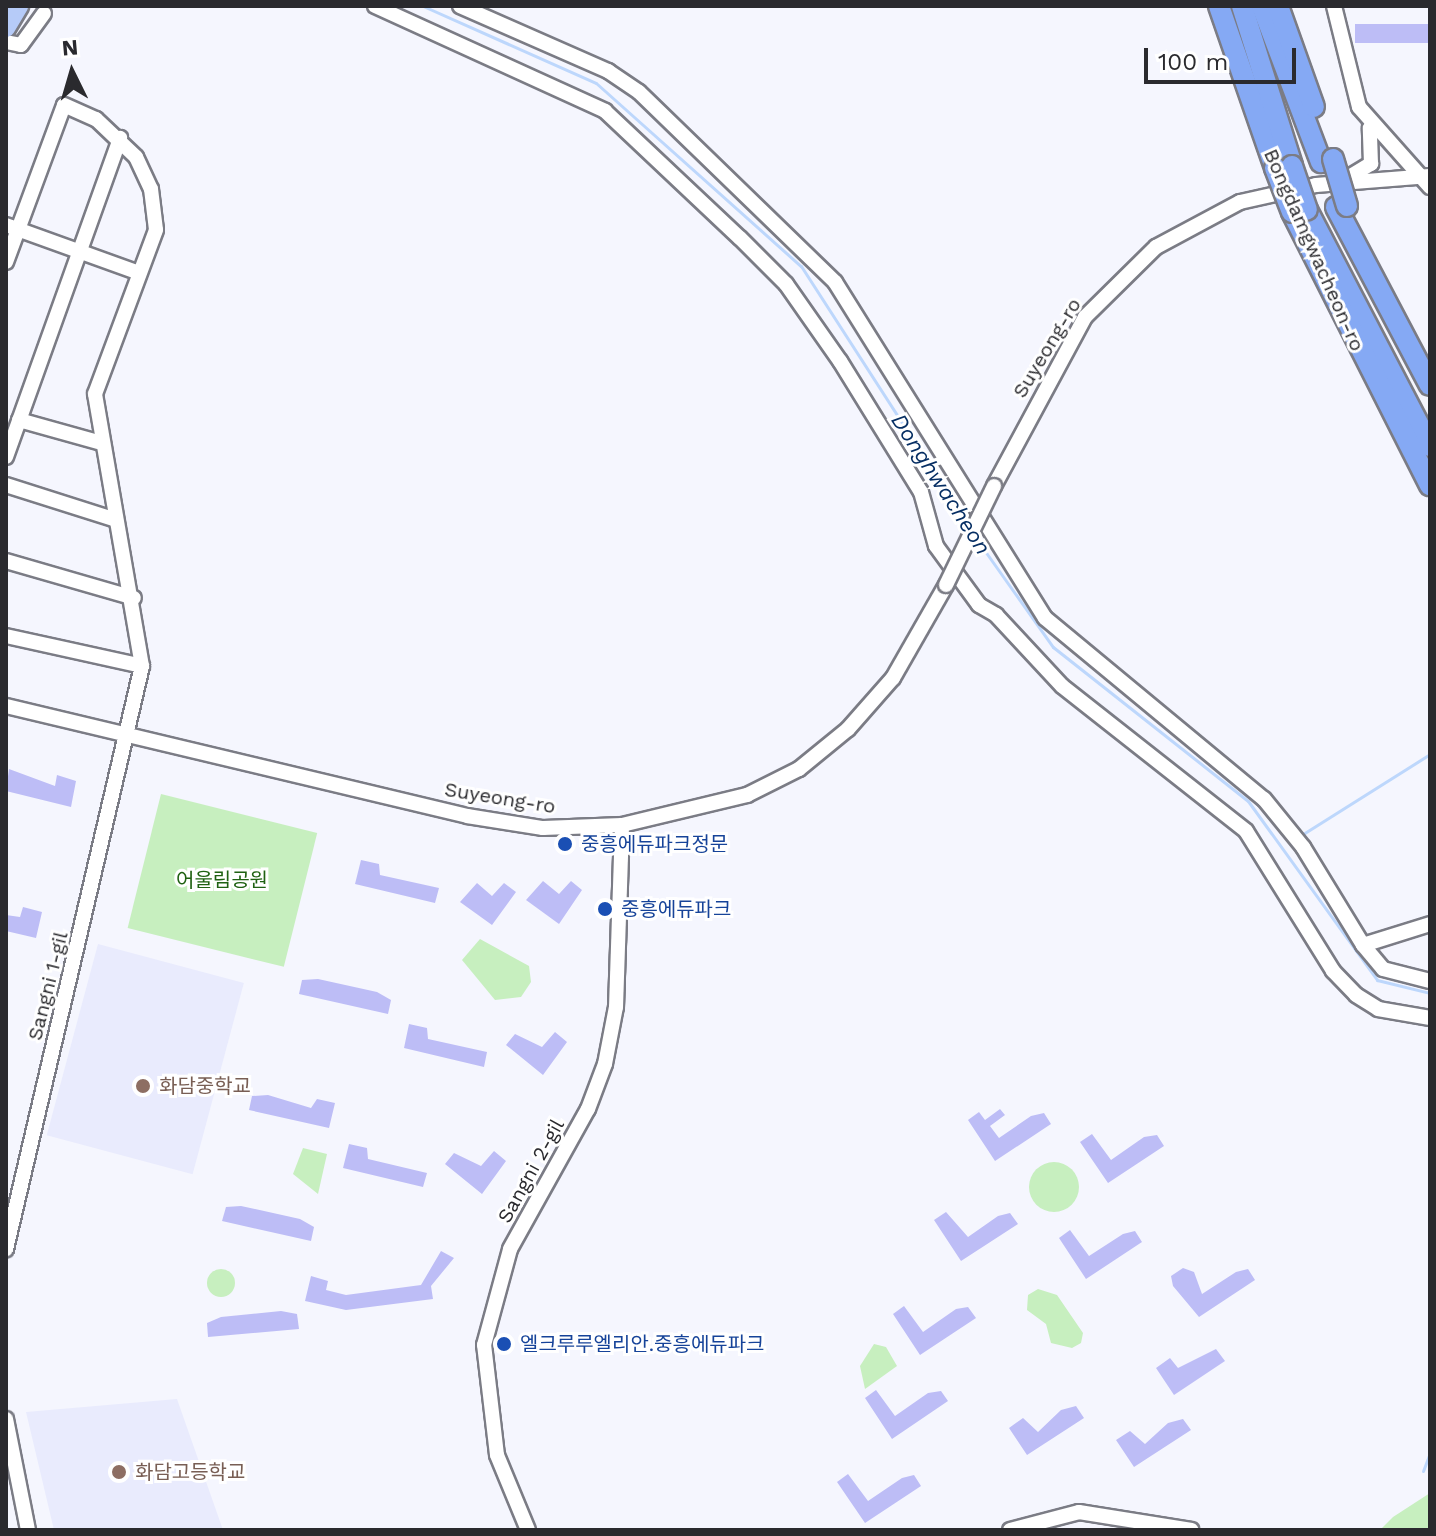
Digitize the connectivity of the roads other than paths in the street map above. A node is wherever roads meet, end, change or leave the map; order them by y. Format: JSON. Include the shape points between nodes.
{"nodes":[{"id":1,"x":19,"y":6,"type":"edge"},
{"id":2,"x":375,"y":6,"type":"edge"},
{"id":3,"x":460,"y":6,"type":"edge"},
{"id":4,"x":1219,"y":6,"type":"edge"},
{"id":5,"x":1242,"y":6,"type":"edge"},
{"id":6,"x":1262,"y":6,"type":"edge"},
{"id":7,"x":1278,"y":6,"type":"edge"},
{"id":8,"x":1334,"y":6,"type":"edge"},
{"id":9,"x":44,"y":13,"type":"dead end"},
{"id":10,"x":6,"y":28,"type":"edge"},
{"id":11,"x":6,"y":42,"type":"edge"},
{"id":12,"x":1369,"y":124,"type":"junction"},
{"id":13,"x":120,"y":138,"type":"junction"},
{"id":14,"x":1327,"y":161,"type":"junction"},
{"id":15,"x":1284,"y":167,"type":"junction"},
{"id":16,"x":1423,"y":176,"type":"edge"},
{"id":17,"x":1330,"y":183,"type":"junction"},
{"id":18,"x":1430,"y":187,"type":"edge"},
{"id":19,"x":1341,"y":206,"type":"junction"},
{"id":20,"x":1299,"y":211,"type":"junction"},
{"id":21,"x":12,"y":228,"type":"edge"},
{"id":22,"x":79,"y":251,"type":"junction"},
{"id":23,"x":6,"y":262,"type":"edge"},
{"id":24,"x":139,"y":273,"type":"junction"},
{"id":25,"x":1430,"y":365,"type":"edge"},
{"id":26,"x":1430,"y":385,"type":"edge"},
{"id":27,"x":19,"y":420,"type":"junction"},
{"id":28,"x":98,"y":442,"type":"junction"},
{"id":29,"x":1430,"y":446,"type":"edge"},
{"id":30,"x":6,"y":457,"type":"edge"},
{"id":31,"x":6,"y":485,"type":"edge"},
{"id":32,"x":1430,"y":485,"type":"edge"},
{"id":33,"x":113,"y":519,"type":"junction"},
{"id":34,"x":6,"y":561,"type":"edge"},
{"id":35,"x":134,"y":598,"type":"junction"},
{"id":36,"x":6,"y":636,"type":"edge"},
{"id":37,"x":142,"y":666,"type":"junction"},
{"id":38,"x":6,"y":706,"type":"edge"},
{"id":39,"x":129,"y":732,"type":"junction"},
{"id":40,"x":622,"y":825,"type":"junction"},
{"id":41,"x":1430,"y":924,"type":"edge"},
{"id":42,"x":1363,"y":945,"type":"junction"},
{"id":43,"x":1430,"y":981,"type":"edge"},
{"id":44,"x":1430,"y":1018,"type":"edge"},
{"id":45,"x":6,"y":1249,"type":"edge"},
{"id":46,"x":6,"y":1419,"type":"edge"},
{"id":47,"x":28,"y":1530,"type":"edge"},
{"id":48,"x":528,"y":1530,"type":"edge"},
{"id":49,"x":1010,"y":1530,"type":"edge"},
{"id":50,"x":1192,"y":1530,"type":"edge"}],
"edges":[{"from":1,"to":10,"type":"main road"},
{"from":2,"to":44,"type":"street","via":[[605,111],[763,261],[840,361],[921,492],[936,546],[979,605],[996,615],[1062,686],[1246,831],[1333,971],[1356,995],[1378,1009]]},
{"from":3,"to":42,"type":"street","via":[[608,71],[639,92],[835,282],[1045,618],[1264,799],[1295,835]]},
{"from":4,"to":15,"type":"highway","name":"Bongdamgwacheon-ro"},
{"from":5,"to":15,"type":"highway"},
{"from":6,"to":14,"type":"highway"},
{"from":7,"to":14,"type":"highway"},
{"from":8,"to":12,"type":"street","via":[[1348,78]]},
{"from":9,"to":11,"type":"street","via":[[21,45]]},
{"from":12,"to":16,"type":"street"},
{"from":12,"to":17,"type":"street","via":[[1376,149],[1371,164]]},
{"from":13,"to":21,"type":"street","via":[[64,105]]},
{"from":13,"to":22,"type":"street"},
{"from":13,"to":24,"type":"street","name":"Sangni 1-gil","via":[[151,189],[156,230]]},
{"from":14,"to":19,"type":"highway"},
{"from":15,"to":20,"type":"highway","bridge":true},
{"from":16,"to":17,"type":"street","name":"Suyeong-ro"},
{"from":16,"to":18,"type":"street"},
{"from":17,"to":40,"type":"street","name":"Suyeong-ro","bridge":true,"via":[[1240,202],[1206,217],[1121,275],[1062,354],[893,678],[848,729],[799,769],[734,799]]},
{"from":19,"to":25,"type":"highway"},
{"from":19,"to":26,"type":"highway"},
{"from":20,"to":29,"type":"highway"},
{"from":20,"to":32,"type":"highway","name":"Bongdamgwacheon-ro"},
{"from":21,"to":22,"type":"street"},
{"from":21,"to":23,"type":"street"},
{"from":22,"to":24,"type":"street"},
{"from":22,"to":27,"type":"street"},
{"from":24,"to":28,"type":"street","name":"Sangni 1-gil","via":[[95,394]]},
{"from":27,"to":28,"type":"street"},
{"from":27,"to":30,"type":"street"},
{"from":28,"to":33,"type":"street","name":"Sangni 1-gil"},
{"from":31,"to":33,"type":"street"},
{"from":33,"to":35,"type":"street","name":"Sangni 1-gil"},
{"from":34,"to":35,"type":"street"},
{"from":35,"to":37,"type":"street","name":"Sangni 1-gil"},
{"from":36,"to":37,"type":"street"},
{"from":37,"to":39,"type":"street","name":"Sangni 1-gil"},
{"from":38,"to":39,"type":"street","name":"Suyeong-ro"},
{"from":39,"to":40,"type":"street","name":"Suyeong-ro","via":[[467,816],[543,828]]},
{"from":39,"to":45,"type":"street","name":"Sangni 1-gil"},
{"from":40,"to":48,"type":"street","name":"Sangni 2-gil","via":[[616,1007],[605,1064],[588,1109],[510,1249],[484,1345],[497,1455]]},
{"from":41,"to":42,"type":"street"},
{"from":42,"to":43,"type":"street","via":[[1383,969]]},
{"from":46,"to":47,"type":"street"},
{"from":49,"to":50,"type":"street","via":[[1067,1514],[1100,1512]]}]}
